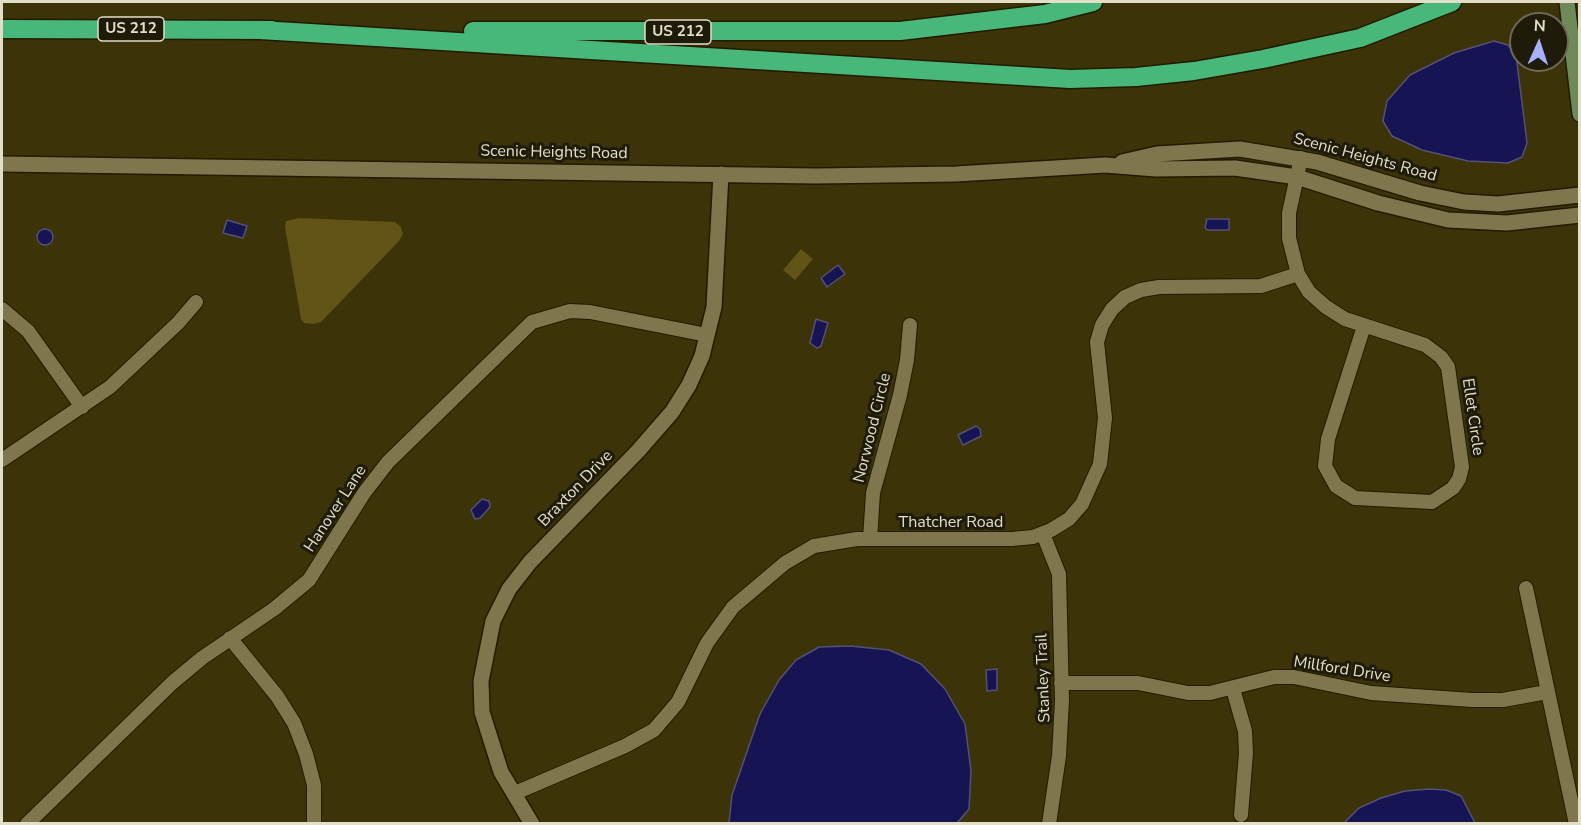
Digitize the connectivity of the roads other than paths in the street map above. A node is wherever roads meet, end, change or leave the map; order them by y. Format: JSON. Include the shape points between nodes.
{"nodes":[{"id":1,"x":1093,"y":2,"type":"edge"},
{"id":2,"x":1452,"y":2,"type":"edge"},
{"id":3,"x":1567,"y":2,"type":"edge"},
{"id":4,"x":2,"y":29,"type":"edge"},
{"id":5,"x":260,"y":30,"type":"junction"},
{"id":6,"x":1580,"y":114,"type":"edge"},
{"id":7,"x":1301,"y":158,"type":"junction"},
{"id":8,"x":2,"y":164,"type":"edge"},
{"id":9,"x":1105,"y":165,"type":"junction"},
{"id":10,"x":721,"y":174,"type":"junction"},
{"id":11,"x":1297,"y":177,"type":"junction"},
{"id":12,"x":1580,"y":195,"type":"edge"},
{"id":13,"x":1580,"y":215,"type":"edge"},
{"id":14,"x":1298,"y":274,"type":"junction"},
{"id":15,"x":196,"y":302,"type":"dead end"},
{"id":16,"x":2,"y":309,"type":"edge"},
{"id":17,"x":910,"y":325,"type":"dead end"},
{"id":18,"x":1364,"y":326,"type":"junction"},
{"id":19,"x":707,"y":335,"type":"junction"},
{"id":20,"x":81,"y":407,"type":"junction"},
{"id":21,"x":2,"y":460,"type":"edge"},
{"id":22,"x":1043,"y":534,"type":"junction"},
{"id":23,"x":870,"y":539,"type":"junction"},
{"id":24,"x":1526,"y":588,"type":"dead end"},
{"id":25,"x":230,"y":638,"type":"junction"},
{"id":26,"x":1061,"y":683,"type":"junction"},
{"id":27,"x":1233,"y":688,"type":"junction"},
{"id":28,"x":1547,"y":692,"type":"junction"},
{"id":29,"x":515,"y":793,"type":"junction"},
{"id":30,"x":1241,"y":815,"type":"dead end"},
{"id":31,"x":27,"y":824,"type":"edge"},
{"id":32,"x":314,"y":824,"type":"edge"},
{"id":33,"x":532,"y":824,"type":"edge"},
{"id":34,"x":1049,"y":824,"type":"edge"},
{"id":35,"x":1576,"y":824,"type":"edge"}],
"edges":[{"from":1,"to":5,"type":"highway","number":"US 212","via":[[1045,14],[900,31]]},
{"from":2,"to":5,"type":"highway","via":[[1360,38],[1263,59],[1159,75],[1071,79]]},
{"from":3,"to":6,"type":"main road"},
{"from":4,"to":5,"type":"highway","number":"US 212"},
{"from":7,"to":9,"type":"street","name":"Scenic Heights Road","via":[[1240,149],[1157,154]]},
{"from":7,"to":11,"type":"street","name":"Ellet Circle"},
{"from":7,"to":12,"type":"street","name":"Scenic Heights Road","via":[[1464,202],[1498,204]]},
{"from":8,"to":10,"type":"street","name":"Scenic Heights Road"},
{"from":9,"to":10,"type":"street","name":"Scenic Heights Road","via":[[867,176]]},
{"from":9,"to":11,"type":"street","name":"Scenic Heights Road","via":[[1235,168]]},
{"from":10,"to":19,"type":"street","name":"Braxton Drive","via":[[716,289]]},
{"from":11,"to":13,"type":"street","name":"Scenic Heights Road","via":[[1449,220],[1507,223]]},
{"from":11,"to":14,"type":"street","name":"Ellet Circle","via":[[1288,238]]},
{"from":14,"to":18,"type":"street","name":"Ellet Circle","via":[[1326,308]]},
{"from":14,"to":22,"type":"street","name":"Thatcher Road","via":[[1261,286],[1141,290],[1112,309],[1097,342],[1105,418],[1100,464],[1082,504],[1069,519]]},
{"from":15,"to":20,"type":"street","via":[[135,364]]},
{"from":16,"to":20,"type":"street","via":[[28,331]]},
{"from":17,"to":23,"type":"street","name":"Norwood Circle","via":[[900,394],[873,493]]},
{"from":18,"to":18,"type":"street","name":"Ellet Circle","via":[[1425,345],[1442,357],[1448,367],[1462,467],[1453,488],[1432,502],[1354,498],[1336,486],[1325,466],[1328,439]]},
{"from":19,"to":25,"type":"street","name":"Hanover Lane","via":[[590,312],[570,311],[532,322],[388,462],[309,580]]},
{"from":19,"to":29,"type":"street","name":"Braxton Drive","via":[[689,385],[672,412],[530,562],[509,589],[493,621],[481,681],[482,712],[501,772]]},
{"from":20,"to":21,"type":"street"},
{"from":22,"to":23,"type":"street","name":"Thatcher Road","via":[[1012,539]]},
{"from":22,"to":26,"type":"street","name":"Stanley Trail","via":[[1059,574]]},
{"from":23,"to":29,"type":"street","name":"Thatcher Road","via":[[814,546],[785,563],[750,591],[719,624],[678,702],[654,730]]},
{"from":24,"to":28,"type":"street"},
{"from":25,"to":31,"type":"street","name":"Hanover Lane","via":[[172,684]]},
{"from":25,"to":32,"type":"street","via":[[294,723],[314,785]]},
{"from":26,"to":27,"type":"street","name":"Millford Drive","via":[[1138,683],[1188,693]]},
{"from":26,"to":34,"type":"street","name":"Stanley Trail","via":[[1062,729]]},
{"from":27,"to":28,"type":"street","name":"Millford Drive","via":[[1274,677],[1294,677],[1371,693],[1472,700],[1503,700]]},
{"from":27,"to":30,"type":"street","via":[[1245,731]]},
{"from":28,"to":35,"type":"street"},
{"from":29,"to":33,"type":"street","name":"Braxton Drive"}]}
